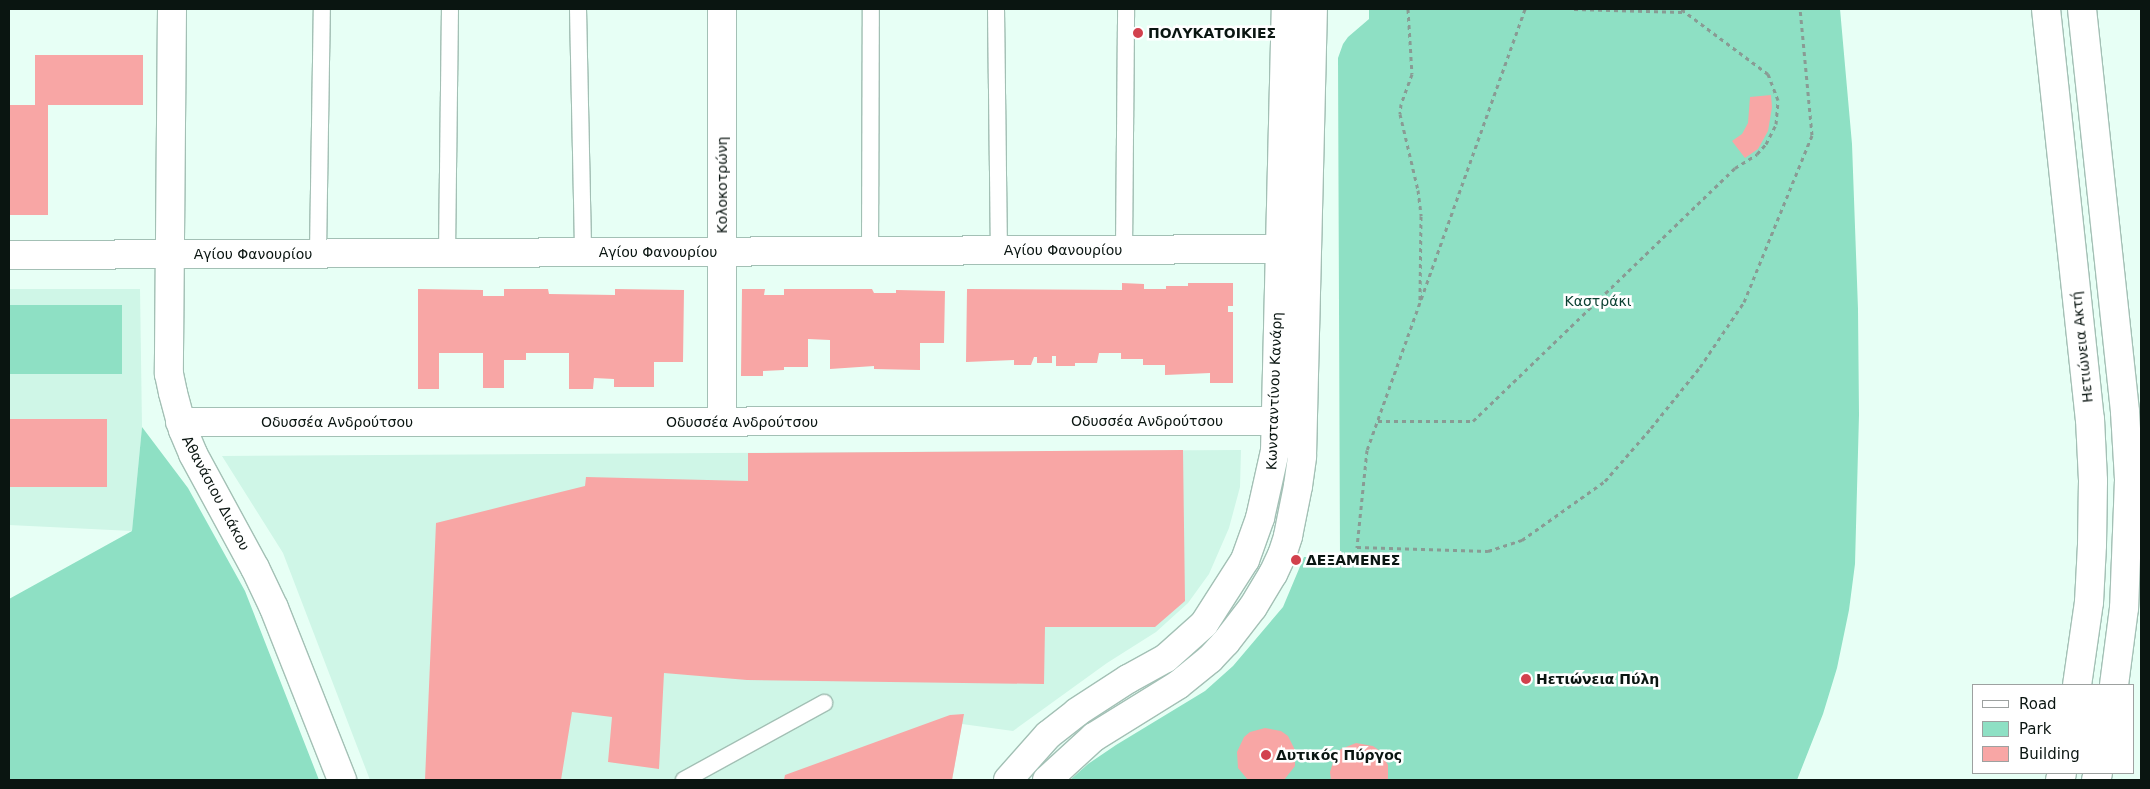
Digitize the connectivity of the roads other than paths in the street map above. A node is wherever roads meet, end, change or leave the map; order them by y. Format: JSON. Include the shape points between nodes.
{"nodes":[{"id":1,"x":172,"y":9,"type":"edge"},
{"id":2,"x":322,"y":9,"type":"edge"},
{"id":3,"x":450,"y":9,"type":"edge"},
{"id":4,"x":578,"y":9,"type":"edge"},
{"id":5,"x":722,"y":9,"type":"edge"},
{"id":6,"x":871,"y":9,"type":"edge"},
{"id":7,"x":996,"y":9,"type":"edge"},
{"id":8,"x":1126,"y":9,"type":"edge"},
{"id":9,"x":1286,"y":9,"type":"edge"},
{"id":10,"x":1313,"y":9,"type":"edge"},
{"id":11,"x":2046,"y":9,"type":"edge"},
{"id":12,"x":2082,"y":9,"type":"edge"},
{"id":13,"x":1278,"y":249,"type":"junction"},
{"id":14,"x":1308,"y":249,"type":"junction"},
{"id":15,"x":999,"y":250,"type":"junction"},
{"id":16,"x":1124,"y":250,"type":"junction"},
{"id":17,"x":870,"y":251,"type":"junction"},
{"id":18,"x":583,"y":252,"type":"junction"},
{"id":19,"x":722,"y":252,"type":"junction"},
{"id":20,"x":448,"y":253,"type":"junction"},
{"id":21,"x":169,"y":254,"type":"junction"},
{"id":22,"x":318,"y":254,"type":"junction"},
{"id":23,"x":9,"y":255,"type":"edge"},
{"id":24,"x":1276,"y":421,"type":"junction"},
{"id":25,"x":1304,"y":421,"type":"junction"},
{"id":26,"x":180,"y":422,"type":"junction"},
{"id":27,"x":722,"y":422,"type":"junction"},
{"id":28,"x":2078,"y":684,"type":"edge"},
{"id":29,"x":2114,"y":684,"type":"edge"},
{"id":30,"x":824,"y":704,"type":"dead end"},
{"id":31,"x":342,"y":780,"type":"edge"},
{"id":32,"x":684,"y":780,"type":"edge"},
{"id":33,"x":1008,"y":780,"type":"edge"},
{"id":34,"x":1047,"y":780,"type":"edge"}],
"edges":[{"from":1,"to":21,"type":"street","name":"Αθανάσιου Διάκου"},
{"from":2,"to":22,"type":"lane"},
{"from":3,"to":20,"type":"lane"},
{"from":4,"to":18,"type":"lane"},
{"from":5,"to":19,"type":"street","name":"Κολοκοτρώνη"},
{"from":6,"to":17,"type":"lane"},
{"from":7,"to":15,"type":"lane"},
{"from":8,"to":16,"type":"lane"},
{"from":9,"to":13,"type":"street","name":"Κωνσταντίνου Κανάρη"},
{"from":10,"to":14,"type":"street","name":"Κωνσταντίνου Κανάρη"},
{"from":11,"to":28,"type":"street","name":"Ηετιώνεια Ακτή","via":[[2091,428],[2090,584]]},
{"from":12,"to":29,"type":"street","via":[[2125,412],[2129,480],[2124,608]]},
{"from":13,"to":14,"type":"street","name":"Αγίου Φανουρίου"},
{"from":13,"to":16,"type":"street","name":"Αγίου Φανουρίου"},
{"from":13,"to":24,"type":"street","name":"Κωνσταντίνου Κανάρη"},
{"from":14,"to":25,"type":"street","name":"Κωνσταντίνου Κανάρη"},
{"from":15,"to":16,"type":"street","name":"Αγίου Φανουρίου"},
{"from":15,"to":17,"type":"street","name":"Αγίου Φανουρίου"},
{"from":17,"to":19,"type":"street","name":"Αγίου Φανουρίου"},
{"from":18,"to":19,"type":"street","name":"Αγίου Φανουρίου"},
{"from":18,"to":20,"type":"street","name":"Αγίου Φανουρίου"},
{"from":19,"to":27,"type":"street","name":"Κολοκοτρώνη"},
{"from":20,"to":22,"type":"street","name":"Αγίου Φανουρίου"},
{"from":21,"to":22,"type":"street","name":"Αγίου Φανουρίου"},
{"from":21,"to":23,"type":"street","name":"Αγίου Φανουρίου"},
{"from":21,"to":26,"type":"street","name":"Αθανάσιου Διάκου","via":[[169,374]]},
{"from":24,"to":25,"type":"street","name":"Οδυσσέα Ανδρούτσου"},
{"from":24,"to":27,"type":"street","name":"Οδυσσέα Ανδρούτσου"},
{"from":24,"to":33,"type":"street","name":"Κωνσταντίνου Κανάρη","via":[[1273,461],[1260,518],[1245,560],[1204,624],[1166,658],[1106,693],[1048,735]]},
{"from":25,"to":34,"type":"street","name":"Κωνσταντίνου Κανάρη","via":[[1298,486],[1288,536],[1273,574],[1253,606],[1226,642],[1191,675],[1094,737]]},
{"from":26,"to":27,"type":"street","name":"Οδυσσέα Ανδρούτσου"},
{"from":26,"to":31,"type":"street","name":"Αθανάσιου Διάκου","via":[[196,460],[264,585]]},
{"from":30,"to":32,"type":"lane"}]}
